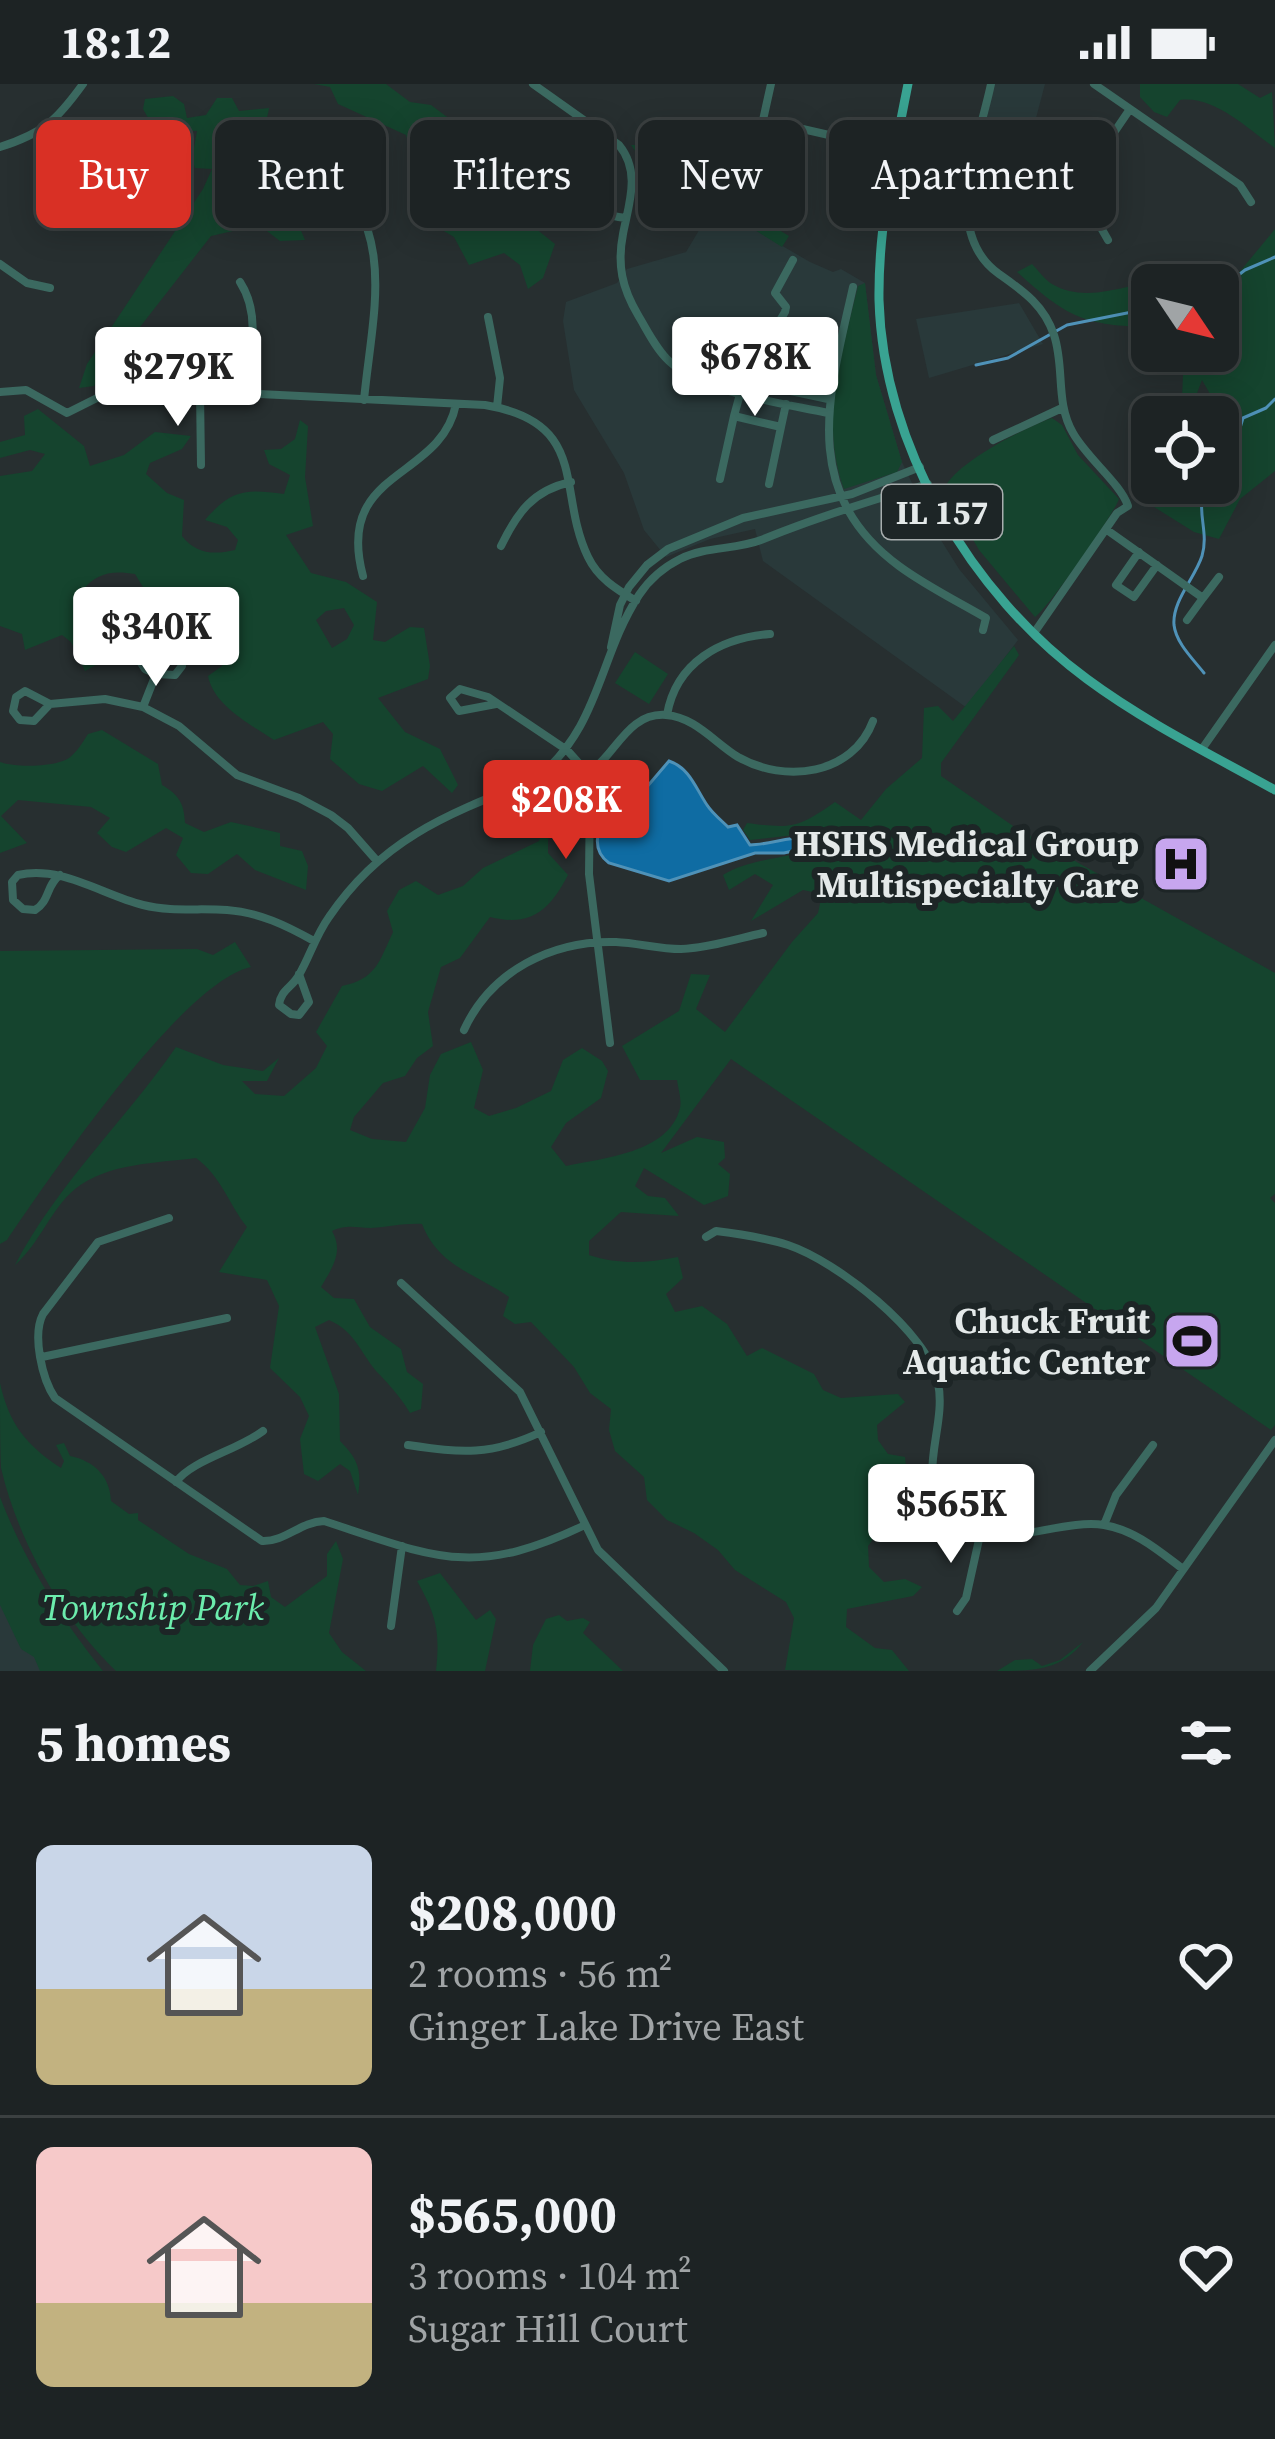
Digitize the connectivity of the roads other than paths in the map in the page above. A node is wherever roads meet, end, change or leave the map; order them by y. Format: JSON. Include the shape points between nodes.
{"nodes":[{"id":1,"x":83,"y":84,"type":"edge"},
{"id":2,"x":532,"y":84,"type":"edge"},
{"id":3,"x":771,"y":84,"type":"edge"},
{"id":4,"x":908,"y":84,"type":"edge"},
{"id":5,"x":991,"y":84,"type":"edge"},
{"id":6,"x":1094,"y":84,"type":"edge"},
{"id":7,"x":1130,"y":109,"type":"junction"},
{"id":8,"x":58,"y":118,"type":"joint"},
{"id":9,"x":901,"y":120,"type":"edge"},
{"id":10,"x":829,"y":135,"type":"edge"},
{"id":11,"x":0,"y":147,"type":"edge"},
{"id":12,"x":1251,"y":202,"type":"dead end"},
{"id":13,"x":614,"y":216,"type":"edge"},
{"id":14,"x":626,"y":218,"type":"junction"},
{"id":15,"x":367,"y":228,"type":"edge"},
{"id":16,"x":884,"y":228,"type":"edge"},
{"id":17,"x":1108,"y":240,"type":"dead end"},
{"id":18,"x":793,"y":260,"type":"dead end"},
{"id":19,"x":0,"y":265,"type":"edge"},
{"id":20,"x":240,"y":282,"type":"dead end"},
{"id":21,"x":853,"y":287,"type":"dead end"},
{"id":22,"x":50,"y":288,"type":"dead end"},
{"id":23,"x":488,"y":317,"type":"dead end"},
{"id":24,"x":704,"y":379,"type":"junction"},
{"id":25,"x":743,"y":382,"type":"junction"},
{"id":26,"x":755,"y":384,"type":"junction"},
{"id":27,"x":0,"y":392,"type":"edge"},
{"id":28,"x":200,"y":392,"type":"junction"},
{"id":29,"x":244,"y":394,"type":"junction"},
{"id":30,"x":740,"y":394,"type":"junction"},
{"id":31,"x":757,"y":398,"type":"junction"},
{"id":32,"x":828,"y":399,"type":"junction"},
{"id":33,"x":364,"y":400,"type":"junction"},
{"id":34,"x":456,"y":404,"type":"junction"},
{"id":35,"x":786,"y":404,"type":"junction"},
{"id":36,"x":496,"y":407,"type":"junction"},
{"id":37,"x":1063,"y":408,"type":"junction"},
{"id":38,"x":828,"y":413,"type":"junction"},
{"id":39,"x":734,"y":416,"type":"junction"},
{"id":40,"x":756,"y":421,"type":"junction"},
{"id":41,"x":781,"y":427,"type":"junction"},
{"id":42,"x":993,"y":440,"type":"dead end"},
{"id":43,"x":201,"y":465,"type":"dead end"},
{"id":44,"x":920,"y":467,"type":"junction"},
{"id":45,"x":720,"y":478,"type":"dead end"},
{"id":46,"x":571,"y":482,"type":"junction"},
{"id":47,"x":769,"y":484,"type":"dead end"},
{"id":48,"x":928,"y":484,"type":"junction"},
{"id":49,"x":842,"y":497,"type":"junction"},
{"id":50,"x":848,"y":510,"type":"junction"},
{"id":51,"x":767,"y":513,"type":"junction"},
{"id":52,"x":723,"y":527,"type":"junction"},
{"id":53,"x":1107,"y":530,"type":"junction"},
{"id":54,"x":772,"y":534,"type":"junction"},
{"id":55,"x":728,"y":545,"type":"junction"},
{"id":56,"x":501,"y":546,"type":"dead end"},
{"id":57,"x":1139,"y":552,"type":"junction"},
{"id":58,"x":1156,"y":565,"type":"junction"},
{"id":59,"x":363,"y":576,"type":"dead end"},
{"id":60,"x":1219,"y":577,"type":"dead end"},
{"id":61,"x":625,"y":595,"type":"junction"},
{"id":62,"x":1204,"y":598,"type":"junction"},
{"id":63,"x":636,"y":601,"type":"junction"},
{"id":64,"x":1187,"y":620,"type":"dead end"},
{"id":65,"x":983,"y":630,"type":"dead end"},
{"id":66,"x":1034,"y":633,"type":"junction"},
{"id":67,"x":770,"y":634,"type":"dead end"},
{"id":68,"x":1275,"y":645,"type":"edge"},
{"id":69,"x":609,"y":666,"type":"junction"},
{"id":70,"x":156,"y":674,"type":"junction"},
{"id":71,"x":50,"y":704,"type":"junction"},
{"id":72,"x":496,"y":704,"type":"junction"},
{"id":73,"x":143,"y":707,"type":"junction"},
{"id":74,"x":668,"y":715,"type":"junction"},
{"id":75,"x":873,"y":721,"type":"dead end"},
{"id":76,"x":1202,"y":749,"type":"junction"},
{"id":77,"x":566,"y":750,"type":"junction"},
{"id":78,"x":587,"y":774,"type":"junction"},
{"id":79,"x":1275,"y":790,"type":"edge"},
{"id":80,"x":377,"y":861,"type":"junction"},
{"id":81,"x":60,"y":875,"type":"junction"},
{"id":82,"x":763,"y":933,"type":"dead end"},
{"id":83,"x":314,"y":941,"type":"junction"},
{"id":84,"x":596,"y":942,"type":"junction"},
{"id":85,"x":299,"y":974,"type":"junction"},
{"id":86,"x":464,"y":1030,"type":"dead end"},
{"id":87,"x":610,"y":1042,"type":"dead end"},
{"id":88,"x":169,"y":1218,"type":"dead end"},
{"id":89,"x":706,"y":1237,"type":"dead end"},
{"id":90,"x":401,"y":1283,"type":"dead end"},
{"id":91,"x":227,"y":1318,"type":"dead end"},
{"id":92,"x":42,"y":1357,"type":"junction"},
{"id":93,"x":262,"y":1431,"type":"dead end"},
{"id":94,"x":541,"y":1432,"type":"junction"},
{"id":95,"x":1275,"y":1440,"type":"edge"},
{"id":96,"x":408,"y":1445,"type":"dead end"},
{"id":97,"x":1153,"y":1445,"type":"dead end"},
{"id":98,"x":176,"y":1482,"type":"junction"},
{"id":99,"x":585,"y":1525,"type":"junction"},
{"id":100,"x":1105,"y":1525,"type":"junction"},
{"id":101,"x":980,"y":1534,"type":"junction"},
{"id":102,"x":402,"y":1546,"type":"junction"},
{"id":103,"x":1184,"y":1569,"type":"junction"},
{"id":104,"x":957,"y":1611,"type":"dead end"},
{"id":105,"x":391,"y":1626,"type":"dead end"},
{"id":106,"x":724,"y":1671,"type":"edge"},
{"id":107,"x":1090,"y":1671,"type":"edge"}],
"edges":[{"from":1,"to":8,"type":"street"},
{"from":2,"to":14,"type":"street","via":[[625,152],[633,176]]},
{"from":3,"to":10,"type":"street","via":[[763,120]]},
{"from":4,"to":9,"type":"main road","number":"IL 157"},
{"from":5,"to":37,"type":"street","via":[[966,225],[982,256],[1046,318]]},
{"from":6,"to":7,"type":"street"},
{"from":7,"to":12,"type":"street","via":[[1240,185]]},
{"from":7,"to":17,"type":"street","via":[[1098,156],[1088,205]]},
{"from":8,"to":11,"type":"street"},
{"from":13,"to":14,"type":"street"},
{"from":14,"to":24,"type":"street","via":[[620,257],[627,296],[661,352]]},
{"from":15,"to":33,"type":"street","via":[[375,251]]},
{"from":16,"to":44,"type":"main road","number":"IL 157","via":[[887,371]]},
{"from":18,"to":25,"type":"street","via":[[775,293],[784,312]]},
{"from":19,"to":22,"type":"street"},
{"from":20,"to":29,"type":"street","via":[[254,321]]},
{"from":21,"to":32,"type":"street"},
{"from":23,"to":36,"type":"street","via":[[500,378]]},
{"from":24,"to":25,"type":"street"},
{"from":24,"to":30,"type":"street"},
{"from":25,"to":26,"type":"street"},
{"from":26,"to":31,"type":"street"},
{"from":26,"to":32,"type":"street"},
{"from":27,"to":28,"type":"street","via":[[26,390],[67,413],[119,387]]},
{"from":28,"to":29,"type":"street"},
{"from":28,"to":43,"type":"street"},
{"from":29,"to":33,"type":"street"},
{"from":30,"to":31,"type":"street"},
{"from":30,"to":39,"type":"street"},
{"from":31,"to":35,"type":"street"},
{"from":31,"to":40,"type":"street"},
{"from":32,"to":38,"type":"street"},
{"from":33,"to":34,"type":"street"},
{"from":34,"to":36,"type":"street"},
{"from":34,"to":59,"type":"street","via":[[433,447],[372,499],[357,541]]},
{"from":35,"to":38,"type":"street"},
{"from":35,"to":41,"type":"street"},
{"from":36,"to":46,"type":"street","via":[[544,432]]},
{"from":37,"to":42,"type":"street"},
{"from":37,"to":53,"type":"street","via":[[1087,457],[1125,495],[1128,506]]},
{"from":38,"to":49,"type":"street","via":[[830,462]]},
{"from":39,"to":40,"type":"street"},
{"from":39,"to":45,"type":"street"},
{"from":40,"to":41,"type":"street"},
{"from":41,"to":47,"type":"street"},
{"from":44,"to":48,"type":"main road","number":"IL 157"},
{"from":44,"to":49,"type":"street"},
{"from":46,"to":56,"type":"street","via":[[529,501]]},
{"from":46,"to":61,"type":"street","via":[[588,558]]},
{"from":48,"to":50,"type":"street"},
{"from":48,"to":66,"type":"main road","number":"IL 157","via":[[962,547]]},
{"from":49,"to":50,"type":"street"},
{"from":49,"to":51,"type":"street"},
{"from":50,"to":54,"type":"street"},
{"from":50,"to":65,"type":"street","via":[[897,565],[986,618]]},
{"from":51,"to":52,"type":"street"},
{"from":51,"to":54,"type":"street"},
{"from":52,"to":55,"type":"street"},
{"from":52,"to":61,"type":"street","via":[[658,555]]},
{"from":53,"to":57,"type":"street"},
{"from":53,"to":66,"type":"street"},
{"from":54,"to":55,"type":"street"},
{"from":55,"to":63,"type":"street","via":[[680,559]]},
{"from":57,"to":58,"type":"street"},
{"from":57,"to":58,"type":"street","via":[[1116,585],[1134,597]]},
{"from":58,"to":62,"type":"street"},
{"from":60,"to":62,"type":"street"},
{"from":61,"to":63,"type":"street"},
{"from":61,"to":69,"type":"street"},
{"from":62,"to":64,"type":"street"},
{"from":63,"to":69,"type":"street"},
{"from":66,"to":76,"type":"main road","number":"IL 157","via":[[1088,679]]},
{"from":67,"to":74,"type":"street","via":[[735,639],[700,658],[679,681]]},
{"from":68,"to":76,"type":"street"},
{"from":69,"to":77,"type":"street"},
{"from":70,"to":70,"type":"street","via":[[176,675],[181,660],[146,647],[139,660]]},
{"from":70,"to":73,"type":"street"},
{"from":71,"to":71,"type":"street","via":[[26,691],[13,711],[34,722]]},
{"from":71,"to":73,"type":"street","via":[[105,699]]},
{"from":72,"to":72,"type":"street","via":[[459,711],[450,698],[464,689]]},
{"from":72,"to":77,"type":"street"},
{"from":73,"to":80,"type":"street","via":[[237,775],[331,815]]},
{"from":74,"to":75,"type":"street","via":[[744,760],[790,771],[842,760]]},
{"from":74,"to":78,"type":"street","via":[[635,724]]},
{"from":76,"to":79,"type":"main road","number":"IL 157"},
{"from":77,"to":78,"type":"street"},
{"from":77,"to":80,"type":"street","via":[[536,779],[442,817]]},
{"from":78,"to":84,"type":"street"},
{"from":80,"to":83,"type":"street"},
{"from":81,"to":81,"type":"street","via":[[18,875],[13,900],[35,910]]},
{"from":81,"to":83,"type":"street","via":[[148,906],[254,914]]},
{"from":82,"to":84,"type":"street","via":[[682,949]]},
{"from":83,"to":85,"type":"street"},
{"from":84,"to":86,"type":"street","via":[[555,949],[512,971]]},
{"from":84,"to":87,"type":"street"},
{"from":85,"to":85,"type":"street","via":[[279,998],[291,1015],[309,1002]]},
{"from":88,"to":92,"type":"street","via":[[91,1247],[39,1321]]},
{"from":89,"to":101,"type":"street","via":[[716,1231],[793,1247],[906,1325],[938,1382],[936,1499],[954,1523]]},
{"from":90,"to":94,"type":"street","via":[[515,1386]]},
{"from":91,"to":92,"type":"street"},
{"from":92,"to":98,"type":"street","via":[[55,1398]]},
{"from":93,"to":98,"type":"street"},
{"from":94,"to":96,"type":"street","via":[[482,1452]]},
{"from":94,"to":99,"type":"street"},
{"from":95,"to":103,"type":"street"},
{"from":97,"to":100,"type":"street","via":[[1119,1490]]},
{"from":98,"to":102,"type":"street","via":[[262,1541],[318,1520]]},
{"from":99,"to":102,"type":"street","via":[[505,1556],[448,1558]]},
{"from":99,"to":106,"type":"street","via":[[607,1562]]},
{"from":100,"to":101,"type":"street"},
{"from":100,"to":103,"type":"street","via":[[1150,1543]]},
{"from":101,"to":104,"type":"street"},
{"from":102,"to":105,"type":"street"},
{"from":103,"to":107,"type":"street"}]}
